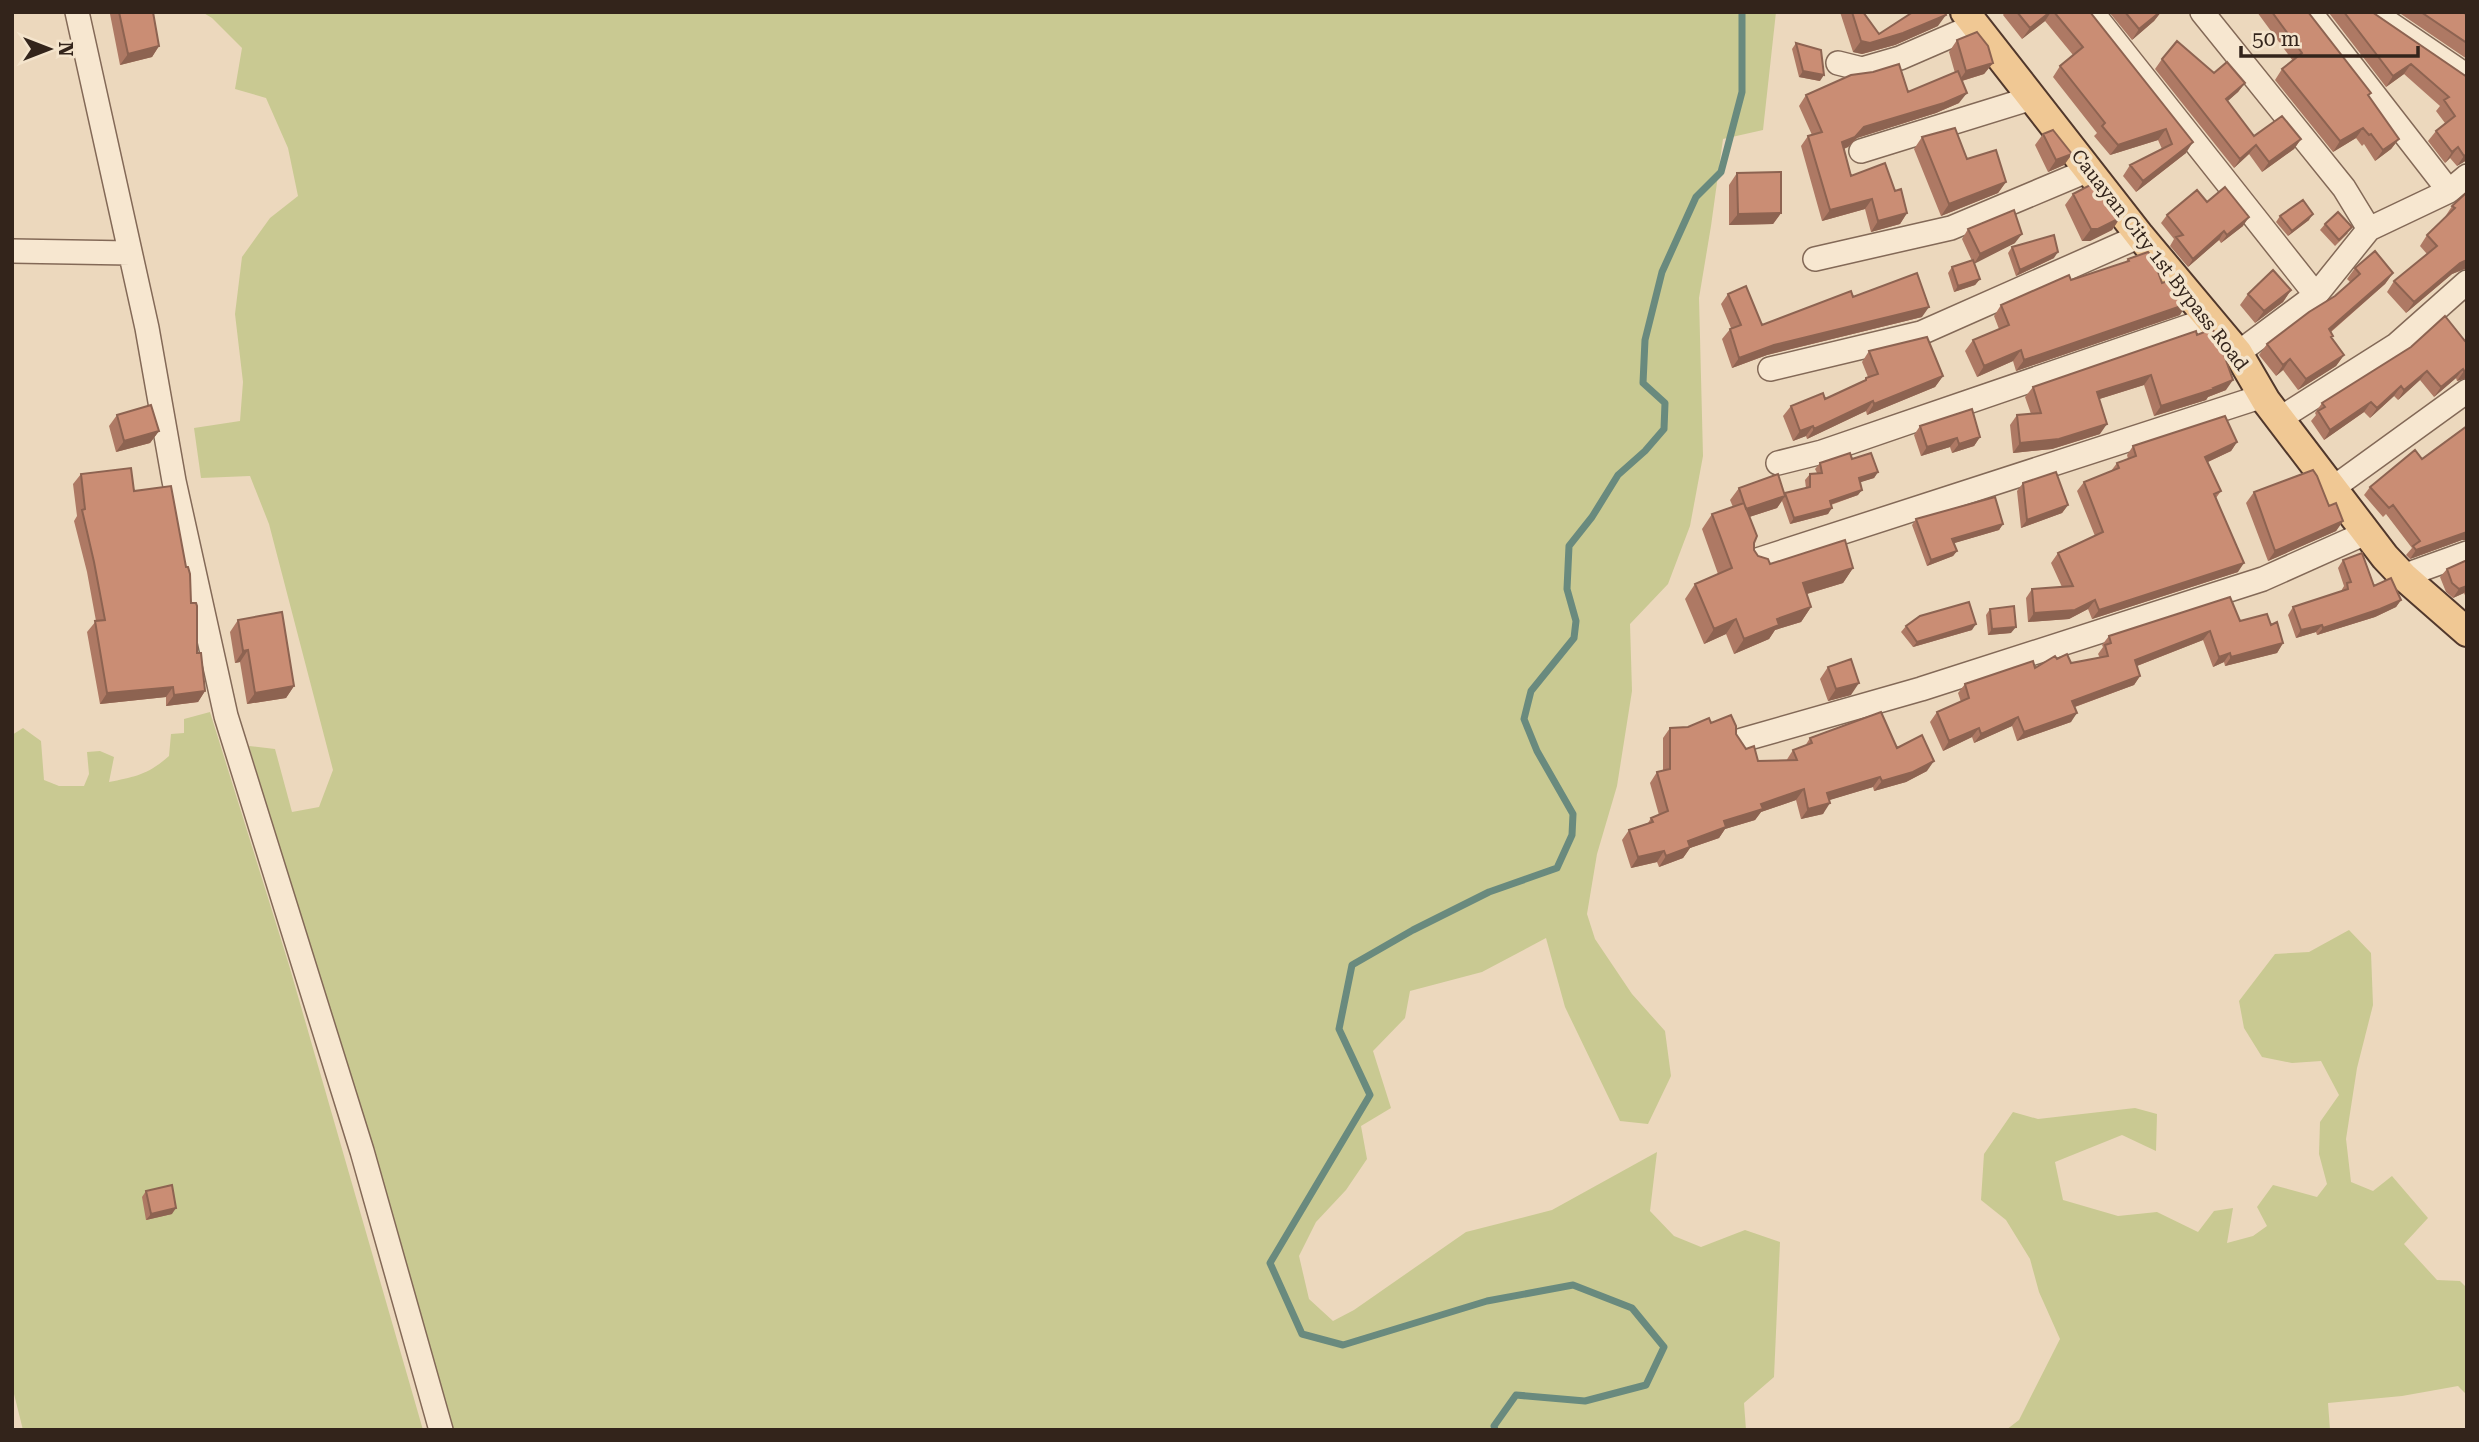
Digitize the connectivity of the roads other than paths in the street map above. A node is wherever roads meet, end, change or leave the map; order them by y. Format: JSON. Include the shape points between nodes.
{"nodes":[{"id":1,"x":78,"y":12,"type":"edge"},
{"id":2,"x":2092,"y":12,"type":"edge"},
{"id":3,"x":2202,"y":12,"type":"edge"},
{"id":4,"x":2310,"y":12,"type":"edge"},
{"id":5,"x":2373,"y":12,"type":"edge"},
{"id":6,"x":1971,"y":19,"type":"edge"},
{"id":7,"x":1838,"y":63,"type":"dead end"},
{"id":8,"x":2467,"y":76,"type":"edge"},
{"id":9,"x":2032,"y":98,"type":"junction"},
{"id":10,"x":1861,"y":151,"type":"dead end"},
{"id":11,"x":2089,"y":170,"type":"junction"},
{"id":12,"x":2467,"y":176,"type":"edge"},
{"id":13,"x":2449,"y":191,"type":"junction"},
{"id":14,"x":2369,"y":229,"type":"junction"},
{"id":15,"x":2140,"y":236,"type":"junction"},
{"id":16,"x":12,"y":251,"type":"edge"},
{"id":17,"x":130,"y":253,"type":"junction"},
{"id":18,"x":1815,"y":259,"type":"dead end"},
{"id":19,"x":2467,"y":282,"type":"edge"},
{"id":20,"x":2316,"y":295,"type":"junction"},
{"id":21,"x":2210,"y":319,"type":"junction"},
{"id":22,"x":2238,"y":353,"type":"junction"},
{"id":23,"x":1770,"y":369,"type":"dead end"},
{"id":24,"x":2467,"y":391,"type":"edge"},
{"id":25,"x":2263,"y":396,"type":"junction"},
{"id":26,"x":2279,"y":419,"type":"junction"},
{"id":27,"x":1779,"y":463,"type":"dead end"},
{"id":28,"x":2333,"y":488,"type":"junction"},
{"id":29,"x":2368,"y":532,"type":"junction"},
{"id":30,"x":2467,"y":553,"type":"edge"},
{"id":31,"x":1757,"y":560,"type":"edge"},
{"id":32,"x":2403,"y":576,"type":"junction"},
{"id":33,"x":2467,"y":632,"type":"edge"},
{"id":34,"x":1742,"y":740,"type":"edge"},
{"id":35,"x":441,"y":1430,"type":"edge"}],
"edges":[{"from":1,"to":17,"type":"street"},
{"from":2,"to":20,"type":"street"},
{"from":3,"to":14,"type":"street","via":[[2344,188]]},
{"from":4,"to":13,"type":"street"},
{"from":5,"to":8,"type":"street"},
{"from":6,"to":7,"type":"street","via":[[1900,58],[1862,69]]},
{"from":6,"to":9,"type":"main road","name":"Cauayan City 1st Bypass Road"},
{"from":9,"to":10,"type":"street"},
{"from":9,"to":11,"type":"main road","name":"Cauayan City 1st Bypass Road"},
{"from":11,"to":15,"type":"main road","name":"Cauayan City 1st Bypass Road"},
{"from":11,"to":18,"type":"street","via":[[1951,228]]},
{"from":12,"to":13,"type":"street"},
{"from":13,"to":14,"type":"street"},
{"from":14,"to":20,"type":"street"},
{"from":15,"to":21,"type":"main road","name":"Cauayan City 1st Bypass Road"},
{"from":15,"to":23,"type":"street","via":[[1921,333]]},
{"from":16,"to":17,"type":"street"},
{"from":17,"to":35,"type":"street","via":[[173,481],[226,716],[362,1151]]},
{"from":19,"to":26,"type":"street","via":[[2396,345]]},
{"from":20,"to":22,"type":"street"},
{"from":21,"to":22,"type":"main road","name":"Cauayan City 1st Bypass Road"},
{"from":21,"to":27,"type":"street"},
{"from":22,"to":25,"type":"main road","name":"Cauayan City 1st Bypass Road"},
{"from":24,"to":28,"type":"street"},
{"from":25,"to":26,"type":"main road","name":"Cauayan City 1st Bypass Road"},
{"from":25,"to":31,"type":"street"},
{"from":26,"to":28,"type":"main road","name":"Cauayan City 1st Bypass Road"},
{"from":28,"to":29,"type":"main road","name":"Cauayan City 1st Bypass Road"},
{"from":29,"to":32,"type":"main road","name":"Cauayan City 1st Bypass Road"},
{"from":29,"to":34,"type":"street","via":[[2263,579],[1921,689]]},
{"from":30,"to":32,"type":"street"},
{"from":32,"to":33,"type":"main road","name":"Cauayan City 1st Bypass Road"}]}
